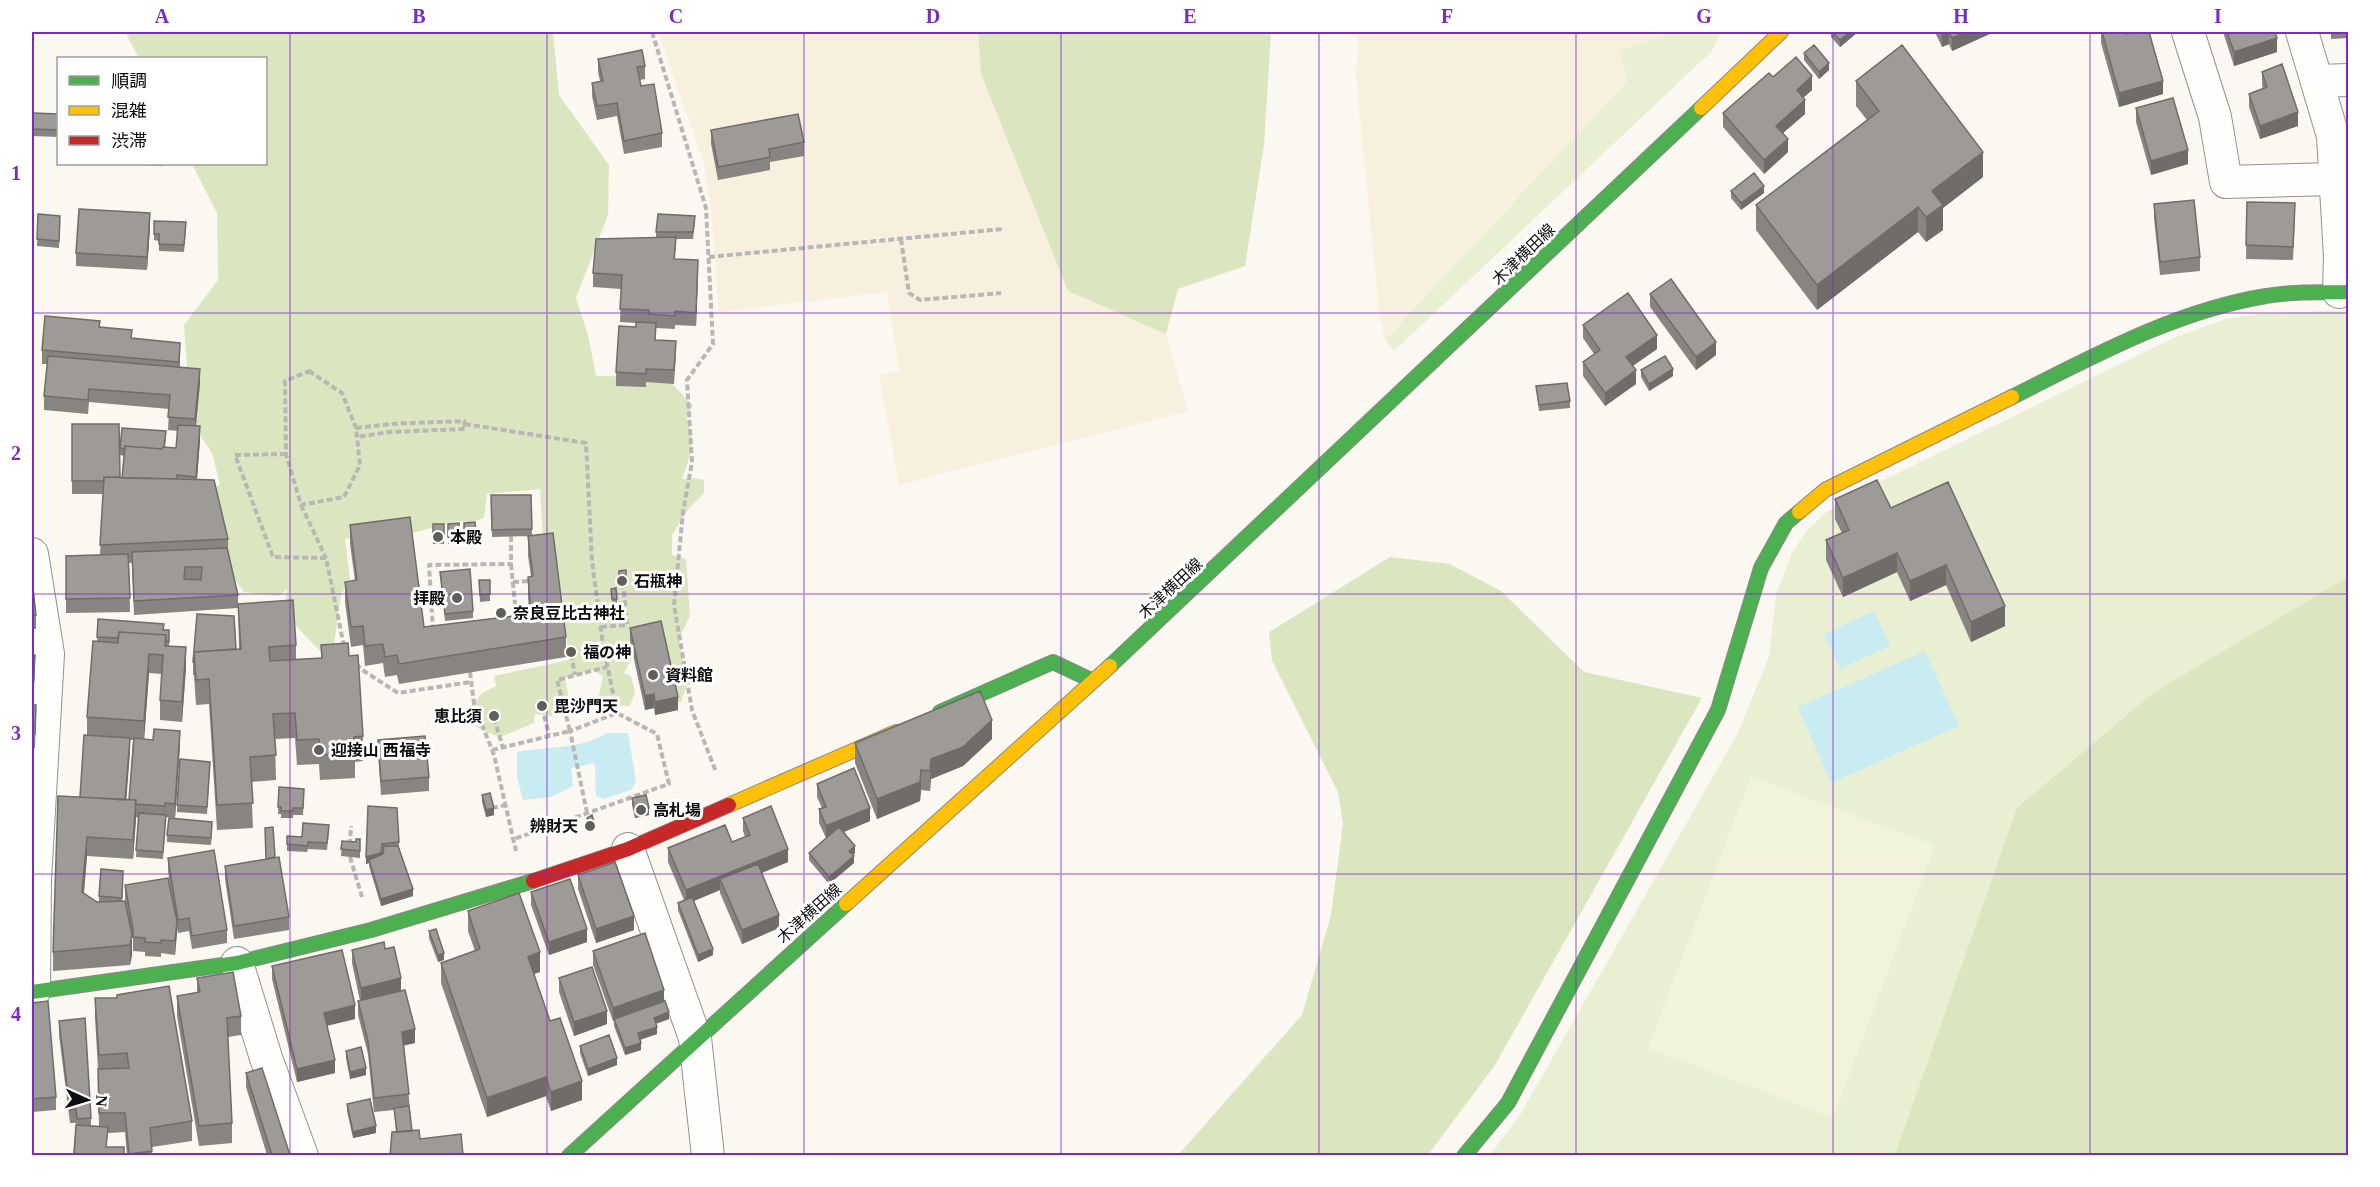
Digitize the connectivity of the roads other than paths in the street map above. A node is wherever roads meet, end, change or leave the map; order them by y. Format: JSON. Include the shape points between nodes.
{"nodes":[{"id":1,"x":1781,"y":32,"type":"edge"},
{"id":2,"x":2188,"y":32,"type":"edge"},
{"id":3,"x":2302,"y":32,"type":"edge"},
{"id":4,"x":2333,"y":81,"type":"edge"},
{"id":5,"x":2334,"y":179,"type":"junction"},
{"id":6,"x":2344,"y":292,"type":"edge"},
{"id":7,"x":32,"y":555,"type":"edge"},
{"id":8,"x":40,"y":654,"type":"edge"},
{"id":9,"x":1093,"y":681,"type":"junction"},
{"id":10,"x":628,"y":849,"type":"junction"},
{"id":11,"x":237,"y":963,"type":"junction"},
{"id":12,"x":33,"y":991,"type":"edge"},
{"id":13,"x":695,"y":1038,"type":"junction"},
{"id":14,"x":302,"y":1155,"type":"edge"},
{"id":15,"x":569,"y":1155,"type":"edge"},
{"id":16,"x":708,"y":1155,"type":"edge"},
{"id":17,"x":1464,"y":1155,"type":"edge"}],
"edges":[{"from":1,"to":9,"type":"street","name":"木津横田線"},
{"from":2,"to":5,"type":"street","via":[[2215,117],[2226,182]]},
{"from":3,"to":4,"type":"street"},
{"from":4,"to":5,"type":"street"},
{"from":5,"to":6,"type":"street"},
{"from":6,"to":17,"type":"street","via":[[2269,295],[2223,304],[2168,322],[1825,490],[1786,523],[1761,568],[1718,710],[1508,1103]]},
{"from":7,"to":8,"type":"street"},
{"from":8,"to":12,"type":"street"},
{"from":9,"to":10,"type":"street","via":[[1053,662]]},
{"from":9,"to":13,"type":"street","name":"木津横田線"},
{"from":10,"to":11,"type":"street","via":[[371,930]]},
{"from":10,"to":13,"type":"street"},
{"from":11,"to":12,"type":"street"},
{"from":11,"to":14,"type":"street"},
{"from":13,"to":15,"type":"street","name":"木津横田線"},
{"from":13,"to":16,"type":"street"}]}
